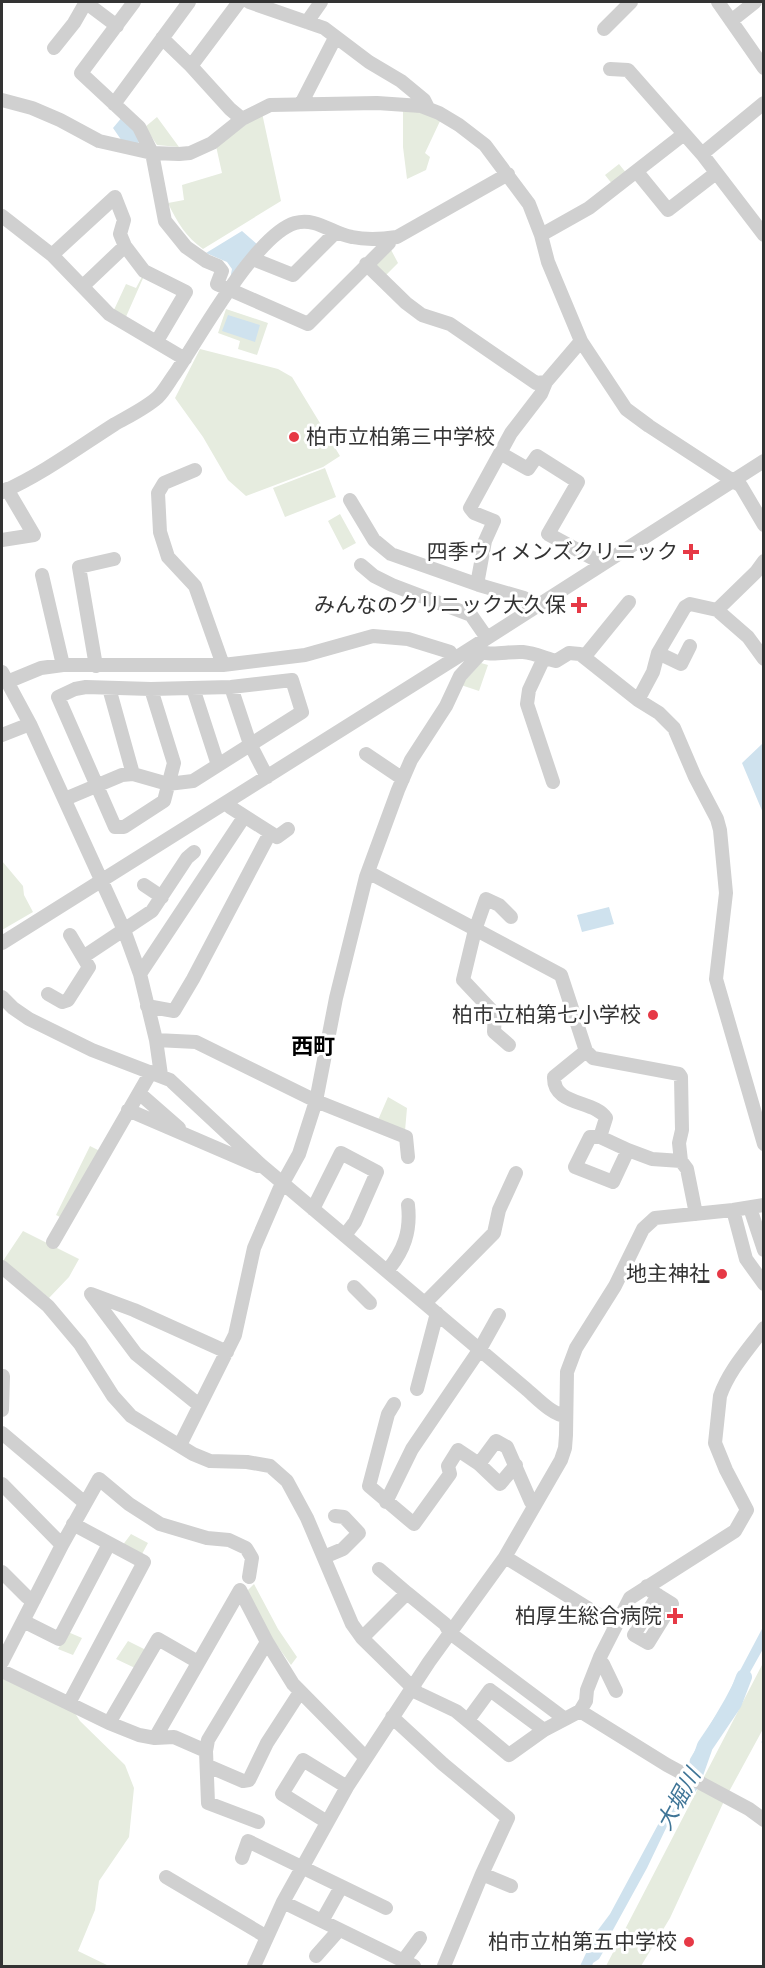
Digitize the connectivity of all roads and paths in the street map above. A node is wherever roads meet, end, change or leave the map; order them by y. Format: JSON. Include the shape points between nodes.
{"nodes":[{"id":1,"x":86,"y":2,"type":"edge"},
{"id":2,"x":134,"y":2,"type":"edge"},
{"id":3,"x":189,"y":2,"type":"edge"},
{"id":4,"x":239,"y":2,"type":"edge"},
{"id":5,"x":249,"y":2,"type":"edge"},
{"id":6,"x":321,"y":2,"type":"edge"},
{"id":7,"x":631,"y":2,"type":"edge"},
{"id":8,"x":718,"y":2,"type":"edge"},
{"id":9,"x":755,"y":2,"type":"edge"},
{"id":10,"x":731,"y":21,"type":"junction"},
{"id":11,"x":306,"y":22,"type":"junction"},
{"id":12,"x":117,"y":26,"type":"junction"},
{"id":13,"x":604,"y":29,"type":"dead end"},
{"id":14,"x":162,"y":38,"type":"junction"},
{"id":15,"x":335,"y":38,"type":"junction"},
{"id":16,"x":54,"y":48,"type":"dead end"},
{"id":17,"x":191,"y":66,"type":"junction"},
{"id":18,"x":764,"y":68,"type":"edge"},
{"id":19,"x":610,"y":69,"type":"dead end"},
{"id":20,"x":2,"y":100,"type":"edge"},
{"id":21,"x":764,"y":103,"type":"edge"},
{"id":22,"x":114,"y":104,"type":"junction"},
{"id":23,"x":301,"y":104,"type":"junction"},
{"id":24,"x":428,"y":108,"type":"junction"},
{"id":25,"x":242,"y":119,"type":"junction"},
{"id":26,"x":684,"y":134,"type":"junction"},
{"id":27,"x":152,"y":153,"type":"junction"},
{"id":28,"x":702,"y":154,"type":"junction"},
{"id":29,"x":637,"y":172,"type":"junction"},
{"id":30,"x":717,"y":173,"type":"junction"},
{"id":31,"x":508,"y":174,"type":"junction"},
{"id":32,"x":2,"y":216,"type":"edge"},
{"id":33,"x":336,"y":232,"type":"junction"},
{"id":34,"x":541,"y":235,"type":"junction"},
{"id":35,"x":764,"y":235,"type":"edge"},
{"id":36,"x":389,"y":238,"type":"junction"},
{"id":37,"x":124,"y":246,"type":"junction"},
{"id":38,"x":52,"y":255,"type":"junction"},
{"id":39,"x":253,"y":259,"type":"junction"},
{"id":40,"x":366,"y":264,"type":"junction"},
{"id":41,"x":83,"y":286,"type":"junction"},
{"id":42,"x":229,"y":290,"type":"junction"},
{"id":43,"x":158,"y":341,"type":"junction"},
{"id":44,"x":580,"y":341,"type":"junction"},
{"id":45,"x":185,"y":359,"type":"junction"},
{"id":46,"x":546,"y":382,"type":"junction"},
{"id":47,"x":500,"y":453,"type":"junction"},
{"id":48,"x":764,"y":461,"type":"edge"},
{"id":49,"x":195,"y":470,"type":"dead end"},
{"id":50,"x":734,"y":481,"type":"junction"},
{"id":51,"x":4,"y":490,"type":"edge"},
{"id":52,"x":350,"y":500,"type":"dead end"},
{"id":53,"x":764,"y":525,"type":"edge"},
{"id":54,"x":2,"y":540,"type":"edge"},
{"id":55,"x":114,"y":559,"type":"dead end"},
{"id":56,"x":764,"y":561,"type":"edge"},
{"id":57,"x":361,"y":565,"type":"dead end"},
{"id":58,"x":600,"y":566,"type":"junction"},
{"id":59,"x":42,"y":575,"type":"dead end"},
{"id":60,"x":479,"y":585,"type":"junction"},
{"id":61,"x":629,"y":602,"type":"dead end"},
{"id":62,"x":533,"y":608,"type":"junction"},
{"id":63,"x":717,"y":610,"type":"junction"},
{"id":64,"x":487,"y":638,"type":"junction"},
{"id":65,"x":690,"y":646,"type":"dead end"},
{"id":66,"x":477,"y":650,"type":"junction"},
{"id":67,"x":658,"y":653,"type":"junction"},
{"id":68,"x":585,"y":656,"type":"junction"},
{"id":69,"x":544,"y":658,"type":"junction"},
{"id":70,"x":454,"y":659,"type":"junction"},
{"id":71,"x":764,"y":659,"type":"edge"},
{"id":72,"x":63,"y":665,"type":"junction"},
{"id":73,"x":223,"y":665,"type":"junction"},
{"id":74,"x":96,"y":666,"type":"junction"},
{"id":75,"x":4,"y":677,"type":"edge"},
{"id":76,"x":231,"y":687,"type":"junction"},
{"id":77,"x":109,"y":688,"type":"junction"},
{"id":78,"x":193,"y":688,"type":"junction"},
{"id":79,"x":151,"y":689,"type":"junction"},
{"id":80,"x":638,"y":700,"type":"junction"},
{"id":81,"x":30,"y":724,"type":"junction"},
{"id":82,"x":2,"y":735,"type":"edge"},
{"id":83,"x":250,"y":744,"type":"junction"},
{"id":84,"x":366,"y":754,"type":"dead end"},
{"id":85,"x":218,"y":765,"type":"junction"},
{"id":86,"x":133,"y":774,"type":"junction"},
{"id":87,"x":267,"y":777,"type":"junction"},
{"id":88,"x":403,"y":779,"type":"junction"},
{"id":89,"x":552,"y":782,"type":"dead end"},
{"id":90,"x":168,"y":784,"type":"junction"},
{"id":91,"x":97,"y":785,"type":"junction"},
{"id":92,"x":65,"y":799,"type":"junction"},
{"id":93,"x":227,"y":802,"type":"junction"},
{"id":94,"x":244,"y":817,"type":"junction"},
{"id":95,"x":288,"y":829,"type":"dead end"},
{"id":96,"x":270,"y":833,"type":"junction"},
{"id":97,"x":194,"y":852,"type":"dead end"},
{"id":98,"x":368,"y":872,"type":"junction"},
{"id":99,"x":102,"y":880,"type":"junction"},
{"id":100,"x":144,"y":885,"type":"dead end"},
{"id":101,"x":162,"y":897,"type":"junction"},
{"id":102,"x":511,"y":916,"type":"dead end"},
{"id":103,"x":124,"y":930,"type":"junction"},
{"id":104,"x":475,"y":930,"type":"junction"},
{"id":105,"x":70,"y":935,"type":"dead end"},
{"id":106,"x":2,"y":943,"type":"edge"},
{"id":107,"x":83,"y":957,"type":"junction"},
{"id":108,"x":140,"y":974,"type":"junction"},
{"id":109,"x":48,"y":993,"type":"dead end"},
{"id":110,"x":2,"y":997,"type":"edge"},
{"id":111,"x":147,"y":1006,"type":"junction"},
{"id":112,"x":156,"y":1040,"type":"junction"},
{"id":113,"x":509,"y":1045,"type":"dead end"},
{"id":114,"x":586,"y":1051,"type":"junction"},
{"id":115,"x":156,"y":1074,"type":"junction"},
{"id":116,"x":139,"y":1093,"type":"junction"},
{"id":117,"x":316,"y":1101,"type":"junction"},
{"id":118,"x":128,"y":1110,"type":"junction"},
{"id":119,"x":600,"y":1137,"type":"junction"},
{"id":120,"x":192,"y":1139,"type":"junction"},
{"id":121,"x":764,"y":1144,"type":"edge"},
{"id":122,"x":628,"y":1150,"type":"junction"},
{"id":123,"x":408,"y":1157,"type":"dead end"},
{"id":124,"x":681,"y":1161,"type":"junction"},
{"id":125,"x":260,"y":1164,"type":"junction"},
{"id":126,"x":516,"y":1173,"type":"dead end"},
{"id":127,"x":284,"y":1184,"type":"junction"},
{"id":128,"x":408,"y":1205,"type":"dead end"},
{"id":129,"x":757,"y":1206,"type":"edge"},
{"id":130,"x":313,"y":1209,"type":"junction"},
{"id":131,"x":733,"y":1210,"type":"junction"},
{"id":132,"x":696,"y":1214,"type":"junction"},
{"id":133,"x":345,"y":1235,"type":"junction"},
{"id":134,"x":53,"y":1242,"type":"dead end"},
{"id":135,"x":764,"y":1250,"type":"edge"},
{"id":136,"x":2,"y":1267,"type":"edge"},
{"id":137,"x":387,"y":1271,"type":"junction"},
{"id":138,"x":764,"y":1284,"type":"edge"},
{"id":139,"x":354,"y":1287,"type":"dead end"},
{"id":140,"x":370,"y":1303,"type":"dead end"},
{"id":141,"x":425,"y":1303,"type":"junction"},
{"id":142,"x":437,"y":1313,"type":"junction"},
{"id":143,"x":499,"y":1315,"type":"dead end"},
{"id":144,"x":764,"y":1328,"type":"edge"},
{"id":145,"x":480,"y":1348,"type":"junction"},
{"id":146,"x":227,"y":1352,"type":"junction"},
{"id":147,"x":3,"y":1376,"type":"dead end"},
{"id":148,"x":417,"y":1389,"type":"dead end"},
{"id":149,"x":393,"y":1404,"type":"dead end"},
{"id":150,"x":199,"y":1405,"type":"junction"},
{"id":151,"x":2,"y":1410,"type":"edge"},
{"id":152,"x":566,"y":1416,"type":"junction"},
{"id":153,"x":2,"y":1433,"type":"edge"},
{"id":154,"x":180,"y":1445,"type":"junction"},
{"id":155,"x":479,"y":1464,"type":"junction"},
{"id":156,"x":516,"y":1465,"type":"junction"},
{"id":157,"x":2,"y":1484,"type":"edge"},
{"id":158,"x":386,"y":1502,"type":"junction"},
{"id":159,"x":85,"y":1503,"type":"junction"},
{"id":160,"x":535,"y":1504,"type":"junction"},
{"id":161,"x":335,"y":1516,"type":"dead end"},
{"id":162,"x":74,"y":1524,"type":"junction"},
{"id":163,"x":109,"y":1544,"type":"junction"},
{"id":164,"x":62,"y":1545,"type":"junction"},
{"id":165,"x":324,"y":1557,"type":"junction"},
{"id":166,"x":505,"y":1557,"type":"junction"},
{"id":167,"x":379,"y":1569,"type":"dead end"},
{"id":168,"x":2,"y":1572,"type":"edge"},
{"id":169,"x":249,"y":1577,"type":"dead end"},
{"id":170,"x":647,"y":1586,"type":"junction"},
{"id":171,"x":407,"y":1593,"type":"junction"},
{"id":172,"x":658,"y":1595,"type":"dead end"},
{"id":173,"x":34,"y":1600,"type":"junction"},
{"id":174,"x":23,"y":1621,"type":"junction"},
{"id":175,"x":615,"y":1625,"type":"junction"},
{"id":176,"x":450,"y":1633,"type":"junction"},
{"id":177,"x":362,"y":1638,"type":"junction"},
{"id":178,"x":267,"y":1642,"type":"junction"},
{"id":179,"x":198,"y":1662,"type":"junction"},
{"id":180,"x":598,"y":1662,"type":"junction"},
{"id":181,"x":2,"y":1663,"type":"edge"},
{"id":182,"x":413,"y":1687,"type":"junction"},
{"id":183,"x":300,"y":1692,"type":"junction"},
{"id":184,"x":616,"y":1692,"type":"dead end"},
{"id":185,"x":69,"y":1703,"type":"junction"},
{"id":186,"x":580,"y":1711,"type":"junction"},
{"id":187,"x":392,"y":1717,"type":"junction"},
{"id":188,"x":565,"y":1719,"type":"junction"},
{"id":189,"x":468,"y":1720,"type":"junction"},
{"id":190,"x":109,"y":1723,"type":"junction"},
{"id":191,"x":544,"y":1730,"type":"junction"},
{"id":192,"x":155,"y":1738,"type":"junction"},
{"id":193,"x":206,"y":1751,"type":"junction"},
{"id":194,"x":365,"y":1757,"type":"junction"},
{"id":195,"x":208,"y":1766,"type":"junction"},
{"id":196,"x":347,"y":1787,"type":"junction"},
{"id":197,"x":764,"y":1820,"type":"edge"},
{"id":198,"x":258,"y":1822,"type":"dead end"},
{"id":199,"x":327,"y":1822,"type":"junction"},
{"id":200,"x":242,"y":1858,"type":"dead end"},
{"id":201,"x":303,"y":1866,"type":"junction"},
{"id":202,"x":482,"y":1874,"type":"junction"},
{"id":203,"x":166,"y":1877,"type":"dead end"},
{"id":204,"x":511,"y":1886,"type":"dead end"},
{"id":205,"x":341,"y":1887,"type":"junction"},
{"id":206,"x":283,"y":1902,"type":"junction"},
{"id":207,"x":386,"y":1908,"type":"dead end"},
{"id":208,"x":322,"y":1922,"type":"junction"},
{"id":209,"x":339,"y":1930,"type":"junction"},
{"id":210,"x":267,"y":1937,"type":"junction"},
{"id":211,"x":420,"y":1938,"type":"dead end"},
{"id":212,"x":315,"y":1956,"type":"dead end"},
{"id":213,"x":409,"y":1964,"type":"edge"},
{"id":214,"x":254,"y":1966,"type":"edge"},
{"id":215,"x":444,"y":1966,"type":"edge"}],
"edges":[{"from":1,"to":12,"type":"street"},
{"from":1,"to":16,"type":"street"},
{"from":2,"to":12,"type":"street"},
{"from":3,"to":14,"type":"street"},
{"from":4,"to":17,"type":"street"},
{"from":5,"to":11,"type":"street"},
{"from":6,"to":11,"type":"street"},
{"from":7,"to":13,"type":"street"},
{"from":8,"to":10,"type":"street"},
{"from":9,"to":10,"type":"street"},
{"from":10,"to":18,"type":"street"},
{"from":11,"to":15,"type":"street","via":[[324,28]]},
{"from":12,"to":22,"type":"street","via":[[81,73]]},
{"from":14,"to":17,"type":"street"},
{"from":14,"to":22,"type":"street"},
{"from":15,"to":23,"type":"street"},
{"from":15,"to":24,"type":"street","via":[[401,81]]},
{"from":17,"to":25,"type":"street"},
{"from":19,"to":26,"type":"street","via":[[628,70]]},
{"from":20,"to":27,"type":"street","via":[[32,108],[99,141]]},
{"from":21,"to":28,"type":"street"},
{"from":22,"to":27,"type":"street","via":[[139,127]]},
{"from":23,"to":24,"type":"street","via":[[376,103]]},
{"from":23,"to":25,"type":"street","via":[[270,105]]},
{"from":24,"to":31,"type":"street","via":[[485,145]]},
{"from":25,"to":27,"type":"street","via":[[212,143],[190,153]]},
{"from":26,"to":28,"type":"street"},
{"from":26,"to":29,"type":"street"},
{"from":27,"to":42,"type":"street","via":[[165,222],[186,247],[218,266],[222,271],[217,284]]},
{"from":28,"to":30,"type":"street"},
{"from":29,"to":30,"type":"street","via":[[668,210]]},
{"from":29,"to":34,"type":"street","via":[[589,208]]},
{"from":30,"to":35,"type":"street"},
{"from":31,"to":34,"type":"street","via":[[532,209]]},
{"from":31,"to":36,"type":"street"},
{"from":32,"to":38,"type":"street"},
{"from":33,"to":36,"type":"street","via":[[351,237]]},
{"from":33,"to":39,"type":"street","via":[[315,223],[296,223],[277,234]]},
{"from":33,"to":39,"type":"street","via":[[293,275]]},
{"from":34,"to":44,"type":"street"},
{"from":36,"to":40,"type":"street","via":[[389,243]]},
{"from":37,"to":38,"type":"street","via":[[120,234],[124,220],[115,197]]},
{"from":37,"to":41,"type":"street"},
{"from":37,"to":43,"type":"street","via":[[144,271],[186,292]]},
{"from":38,"to":41,"type":"street"},
{"from":39,"to":42,"type":"street"},
{"from":40,"to":42,"type":"street","via":[[308,324]]},
{"from":40,"to":46,"type":"street","via":[[422,315],[450,324],[536,383]]},
{"from":41,"to":43,"type":"street","via":[[109,314]]},
{"from":42,"to":45,"type":"street"},
{"from":43,"to":45,"type":"street"},
{"from":44,"to":46,"type":"street"},
{"from":44,"to":50,"type":"street","via":[[626,409]]},
{"from":45,"to":51,"type":"street","via":[[158,397]]},
{"from":46,"to":47,"type":"street"},
{"from":47,"to":58,"type":"street","via":[[528,469],[537,456],[578,482],[548,534],[596,560]]},
{"from":47,"to":60,"type":"street","via":[[470,508],[494,521],[486,541]]},
{"from":48,"to":50,"type":"street"},
{"from":49,"to":73,"type":"street","via":[[164,483],[158,493],[160,532],[168,557],[195,585]]},
{"from":50,"to":53,"type":"street"},
{"from":50,"to":58,"type":"street"},
{"from":51,"to":54,"type":"street","via":[[34,535]]},
{"from":52,"to":60,"type":"street","via":[[382,549]]},
{"from":55,"to":74,"type":"street","via":[[79,567]]},
{"from":56,"to":63,"type":"street"},
{"from":57,"to":64,"type":"street","via":[[392,585],[471,615]]},
{"from":58,"to":62,"type":"street"},
{"from":59,"to":72,"type":"street"},
{"from":60,"to":62,"type":"street","via":[[524,598]]},
{"from":61,"to":68,"type":"street"},
{"from":62,"to":64,"type":"street"},
{"from":63,"to":67,"type":"street","via":[[690,604],[685,607]]},
{"from":63,"to":71,"type":"street","via":[[748,637]]},
{"from":64,"to":66,"type":"street"},
{"from":65,"to":67,"type":"street","via":[[681,664]]},
{"from":66,"to":69,"type":"street","via":[[521,652]]},
{"from":66,"to":70,"type":"street"},
{"from":66,"to":88,"type":"street"},
{"from":67,"to":80,"type":"street"},
{"from":68,"to":69,"type":"street","via":[[569,653],[556,662]]},
{"from":68,"to":80,"type":"street"},
{"from":69,"to":89,"type":"street","via":[[527,704]]},
{"from":70,"to":73,"type":"street","via":[[450,652],[408,639],[373,636],[305,655]]},
{"from":70,"to":87,"type":"street"},
{"from":72,"to":74,"type":"street"},
{"from":72,"to":75,"type":"street"},
{"from":73,"to":74,"type":"street"},
{"from":75,"to":81,"type":"street"},
{"from":76,"to":78,"type":"street"},
{"from":76,"to":83,"type":"street"},
{"from":76,"to":83,"type":"street","via":[[292,680],[302,712]]},
{"from":77,"to":79,"type":"street"},
{"from":77,"to":86,"type":"street"},
{"from":77,"to":91,"type":"street","via":[[86,687],[58,697]]},
{"from":78,"to":79,"type":"street"},
{"from":78,"to":85,"type":"street"},
{"from":79,"to":90,"type":"street","via":[[174,764]]},
{"from":80,"to":121,"type":"street","via":[[659,712],[674,728],[717,819],[726,893],[716,979]]},
{"from":81,"to":82,"type":"street"},
{"from":81,"to":92,"type":"street"},
{"from":83,"to":85,"type":"street"},
{"from":83,"to":87,"type":"street"},
{"from":84,"to":88,"type":"street"},
{"from":85,"to":90,"type":"street","via":[[193,781]]},
{"from":86,"to":90,"type":"street"},
{"from":86,"to":91,"type":"street"},
{"from":87,"to":93,"type":"street"},
{"from":88,"to":98,"type":"street"},
{"from":90,"to":91,"type":"street","via":[[164,801],[124,827],[115,827]]},
{"from":91,"to":92,"type":"street"},
{"from":92,"to":99,"type":"street"},
{"from":93,"to":94,"type":"street"},
{"from":93,"to":99,"type":"street"},
{"from":94,"to":96,"type":"street"},
{"from":94,"to":108,"type":"street"},
{"from":95,"to":96,"type":"street","via":[[277,837]]},
{"from":96,"to":111,"type":"street","via":[[174,1011]]},
{"from":97,"to":101,"type":"street"},
{"from":98,"to":104,"type":"street"},
{"from":98,"to":117,"type":"street","via":[[336,998]]},
{"from":99,"to":103,"type":"street"},
{"from":99,"to":106,"type":"street"},
{"from":100,"to":101,"type":"street"},
{"from":101,"to":103,"type":"street","via":[[152,911]]},
{"from":102,"to":104,"type":"street","via":[[486,899]]},
{"from":103,"to":107,"type":"street"},
{"from":103,"to":108,"type":"street"},
{"from":104,"to":113,"type":"street","via":[[463,980],[495,1014],[494,1032]]},
{"from":104,"to":114,"type":"street","via":[[561,975]]},
{"from":105,"to":107,"type":"street"},
{"from":107,"to":109,"type":"street","via":[[89,967],[68,1000],[62,1002]]},
{"from":108,"to":111,"type":"street"},
{"from":110,"to":115,"type":"street","via":[[29,1019],[92,1050]]},
{"from":111,"to":112,"type":"street"},
{"from":112,"to":115,"type":"street"},
{"from":112,"to":117,"type":"street","via":[[196,1042]]},
{"from":114,"to":119,"type":"street","via":[[554,1077],[554,1082],[566,1099],[602,1111],[606,1118]]},
{"from":114,"to":124,"type":"street","via":[[593,1058],[679,1074]]},
{"from":115,"to":116,"type":"street"},
{"from":115,"to":125,"type":"street","via":[[170,1080]]},
{"from":116,"to":118,"type":"street"},
{"from":116,"to":120,"type":"street"},
{"from":117,"to":123,"type":"street","via":[[406,1137]]},
{"from":117,"to":127,"type":"street","via":[[299,1154]]},
{"from":118,"to":120,"type":"street"},
{"from":118,"to":134,"type":"street"},
{"from":119,"to":122,"type":"street"},
{"from":119,"to":122,"type":"street","via":[[590,1137],[574,1167],[613,1182]]},
{"from":120,"to":125,"type":"street","via":[[257,1167]]},
{"from":122,"to":124,"type":"street","via":[[652,1159]]},
{"from":124,"to":132,"type":"street","via":[[687,1169]]},
{"from":125,"to":127,"type":"street"},
{"from":126,"to":141,"type":"street","via":[[498,1210],[494,1233]]},
{"from":127,"to":130,"type":"street"},
{"from":127,"to":146,"type":"street","via":[[254,1248],[235,1335]]},
{"from":128,"to":137,"type":"street","via":[[410,1224],[398,1257]]},
{"from":129,"to":131,"type":"street"},
{"from":129,"to":135,"type":"street"},
{"from":130,"to":133,"type":"street"},
{"from":130,"to":133,"type":"street","via":[[341,1153],[377,1172],[355,1222]]},
{"from":131,"to":132,"type":"street"},
{"from":131,"to":138,"type":"street","via":[[746,1259]]},
{"from":132,"to":152,"type":"street","via":[[655,1218],[643,1229],[615,1286],[576,1348],[567,1372]]},
{"from":133,"to":137,"type":"street"},
{"from":136,"to":154,"type":"street","via":[[48,1306],[131,1416]]},
{"from":137,"to":141,"type":"street"},
{"from":139,"to":140,"type":"street"},
{"from":141,"to":142,"type":"street"},
{"from":142,"to":145,"type":"street"},
{"from":142,"to":148,"type":"street"},
{"from":143,"to":145,"type":"street"},
{"from":144,"to":170,"type":"street","via":[[722,1389],[715,1443],[747,1510],[735,1531]]},
{"from":145,"to":152,"type":"street","via":[[550,1408]]},
{"from":145,"to":158,"type":"street","via":[[412,1449]]},
{"from":146,"to":150,"type":"street"},
{"from":146,"to":150,"type":"street","via":[[91,1294],[136,1354]]},
{"from":147,"to":151,"type":"street"},
{"from":149,"to":158,"type":"street","via":[[369,1486]]},
{"from":150,"to":154,"type":"street"},
{"from":152,"to":160,"type":"street","via":[[561,1460]]},
{"from":153,"to":159,"type":"street"},
{"from":154,"to":165,"type":"street","via":[[210,1461],[270,1466],[287,1481]]},
{"from":155,"to":156,"type":"street","via":[[500,1484]]},
{"from":155,"to":156,"type":"street","via":[[496,1441],[507,1447]]},
{"from":155,"to":158,"type":"street","via":[[458,1450],[448,1466],[450,1474],[414,1524]]},
{"from":156,"to":160,"type":"street"},
{"from":157,"to":164,"type":"street"},
{"from":159,"to":162,"type":"street"},
{"from":159,"to":169,"type":"street","via":[[99,1479],[160,1524],[207,1538],[230,1540],[246,1548],[252,1558]]},
{"from":160,"to":166,"type":"street"},
{"from":161,"to":165,"type":"street","via":[[344,1517],[359,1533],[343,1549]]},
{"from":162,"to":163,"type":"street"},
{"from":162,"to":164,"type":"street"},
{"from":163,"to":174,"type":"street","via":[[59,1639]]},
{"from":163,"to":185,"type":"street","via":[[144,1562]]},
{"from":164,"to":173,"type":"street"},
{"from":165,"to":177,"type":"street","via":[[352,1624]]},
{"from":166,"to":175,"type":"street"},
{"from":166,"to":176,"type":"street"},
{"from":167,"to":171,"type":"street"},
{"from":168,"to":173,"type":"street"},
{"from":170,"to":172,"type":"street"},
{"from":170,"to":175,"type":"street","via":[[630,1598]]},
{"from":171,"to":176,"type":"street","via":[[445,1624]]},
{"from":171,"to":177,"type":"street"},
{"from":173,"to":174,"type":"street"},
{"from":174,"to":181,"type":"street"},
{"from":175,"to":180,"type":"street"},
{"from":176,"to":182,"type":"street"},
{"from":176,"to":188,"type":"street"},
{"from":177,"to":182,"type":"street"},
{"from":178,"to":179,"type":"street","via":[[240,1590]]},
{"from":178,"to":183,"type":"street"},
{"from":178,"to":193,"type":"street","via":[[208,1740]]},
{"from":179,"to":190,"type":"street","via":[[158,1639]]},
{"from":179,"to":192,"type":"street"},
{"from":180,"to":184,"type":"street","via":[[603,1664]]},
{"from":180,"to":186,"type":"street"},
{"from":181,"to":185,"type":"street"},
{"from":182,"to":187,"type":"street"},
{"from":182,"to":189,"type":"street"},
{"from":183,"to":194,"type":"street"},
{"from":183,"to":195,"type":"street","via":[[249,1780]]},
{"from":185,"to":190,"type":"street"},
{"from":186,"to":188,"type":"street"},
{"from":186,"to":197,"type":"street"},
{"from":187,"to":194,"type":"street"},
{"from":187,"to":202,"type":"street","via":[[508,1818]]},
{"from":188,"to":191,"type":"street"},
{"from":189,"to":191,"type":"street","via":[[508,1755]]},
{"from":189,"to":191,"type":"street","via":[[490,1690]]},
{"from":190,"to":192,"type":"street"},
{"from":192,"to":193,"type":"street","via":[[174,1737]]},
{"from":193,"to":195,"type":"street"},
{"from":194,"to":196,"type":"street"},
{"from":195,"to":198,"type":"street","via":[[208,1803]]},
{"from":196,"to":199,"type":"street"},
{"from":196,"to":199,"type":"street","via":[[303,1760],[282,1794]]},
{"from":199,"to":201,"type":"street"},
{"from":200,"to":201,"type":"street","via":[[248,1841]]},
{"from":201,"to":205,"type":"street"},
{"from":201,"to":206,"type":"street"},
{"from":202,"to":204,"type":"street"},
{"from":202,"to":215,"type":"street"},
{"from":203,"to":210,"type":"street"},
{"from":205,"to":207,"type":"street"},
{"from":205,"to":208,"type":"street"},
{"from":206,"to":208,"type":"street"},
{"from":206,"to":210,"type":"street"},
{"from":208,"to":209,"type":"street"},
{"from":209,"to":212,"type":"street"},
{"from":209,"to":213,"type":"street"},
{"from":210,"to":214,"type":"street"},
{"from":211,"to":213,"type":"street"}]}
